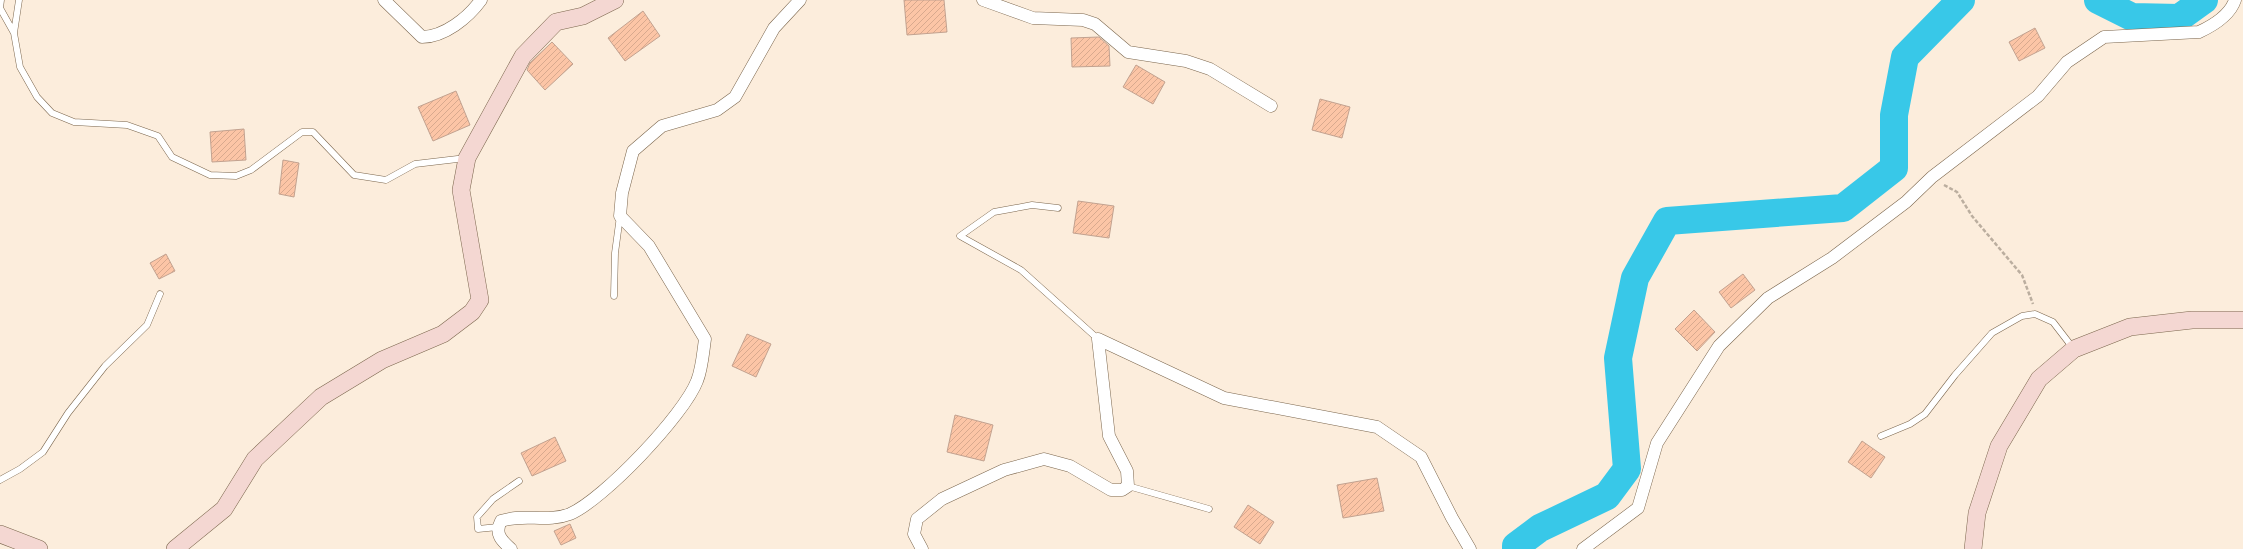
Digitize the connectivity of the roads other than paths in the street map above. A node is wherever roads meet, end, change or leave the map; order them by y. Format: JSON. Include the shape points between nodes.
{"nodes":[{"id":1,"x":1,"y":0,"type":"edge"},
{"id":2,"x":19,"y":0,"type":"edge"},
{"id":3,"x":384,"y":0,"type":"edge"},
{"id":4,"x":481,"y":0,"type":"edge"},
{"id":5,"x":615,"y":0,"type":"edge"},
{"id":6,"x":800,"y":0,"type":"edge"},
{"id":7,"x":983,"y":0,"type":"edge"},
{"id":8,"x":2235,"y":0,"type":"edge"},
{"id":9,"x":14,"y":33,"type":"junction"},
{"id":10,"x":1271,"y":106,"type":"dead end"},
{"id":11,"x":467,"y":158,"type":"junction"},
{"id":12,"x":1058,"y":208,"type":"dead end"},
{"id":13,"x":620,"y":216,"type":"junction"},
{"id":14,"x":160,"y":294,"type":"dead end"},
{"id":15,"x":614,"y":296,"type":"dead end"},
{"id":16,"x":2243,"y":320,"type":"edge"},
{"id":17,"x":1098,"y":339,"type":"junction"},
{"id":18,"x":2074,"y":349,"type":"junction"},
{"id":19,"x":1881,"y":436,"type":"dead end"},
{"id":20,"x":0,"y":480,"type":"edge"},
{"id":21,"x":519,"y":481,"type":"dead end"},
{"id":22,"x":1128,"y":486,"type":"junction"},
{"id":23,"x":1209,"y":509,"type":"dead end"},
{"id":24,"x":498,"y":527,"type":"junction"},
{"id":25,"x":0,"y":534,"type":"edge"},
{"id":26,"x":178,"y":548,"type":"edge"},
{"id":27,"x":39,"y":549,"type":"edge"},
{"id":28,"x":511,"y":549,"type":"edge"},
{"id":29,"x":922,"y":549,"type":"edge"},
{"id":30,"x":1470,"y":549,"type":"edge"},
{"id":31,"x":1583,"y":549,"type":"edge"},
{"id":32,"x":1973,"y":549,"type":"edge"}],
"edges":[{"from":1,"to":9,"type":"lane","via":[[0,8]]},
{"from":2,"to":9,"type":"lane"},
{"from":3,"to":4,"type":"street","via":[[412,30],[422,37],[434,37],[455,25]]},
{"from":5,"to":11,"type":"street","via":[[583,16],[556,22],[523,56]]},
{"from":6,"to":13,"type":"street","via":[[774,28],[735,97],[717,110],[662,126],[632,151],[622,193]]},
{"from":7,"to":10,"type":"street","via":[[1033,18],[1083,20],[1095,24],[1128,52],[1186,61],[1210,69]]},
{"from":8,"to":31,"type":"street","via":[[2212,26],[2199,32],[2104,37],[2067,62],[2038,96],[1932,177],[1906,202],[1832,258],[1768,298],[1720,346],[1657,443],[1638,508]]},
{"from":9,"to":11,"type":"lane","via":[[20,67],[37,97],[52,113],[74,122],[126,125],[158,136],[172,156],[210,175],[236,176],[251,170],[302,132],[314,132],[354,175],[386,180],[415,164]]},
{"from":11,"to":26,"type":"street","via":[[461,190],[480,300],[472,312],[442,334],[382,360],[322,397],[255,459],[224,509]]},
{"from":12,"to":17,"type":"lane","via":[[1032,205],[994,212],[960,236],[1021,270]]},
{"from":13,"to":15,"type":"lane","via":[[615,254]]},
{"from":13,"to":24,"type":"street","via":[[648,246],[705,340],[697,381],[678,413],[654,441],[591,502],[568,514],[545,519],[510,518],[501,522]]},
{"from":14,"to":20,"type":"lane","via":[[147,325],[105,366],[68,413],[43,452]]},
{"from":16,"to":18,"type":"street","via":[[2192,320],[2130,327]]},
{"from":17,"to":22,"type":"street","via":[[1109,436],[1127,471]]},
{"from":17,"to":30,"type":"street","via":[[1224,398],[1377,427],[1421,457]]},
{"from":18,"to":19,"type":"lane","via":[[2053,322],[2035,314],[2022,316],[1992,333],[1955,375],[1926,414]]},
{"from":18,"to":32,"type":"street","via":[[2039,379],[1999,446],[1977,513]]},
{"from":21,"to":24,"type":"lane","via":[[493,499],[477,517],[478,529]]},
{"from":22,"to":23,"type":"lane"},
{"from":22,"to":29,"type":"street","via":[[1122,490],[1111,490],[1070,466],[1044,459],[1004,470],[942,499],[918,519],[914,534]]},
{"from":24,"to":28,"type":"street","via":[[499,538]]},
{"from":25,"to":27,"type":"street"}]}
